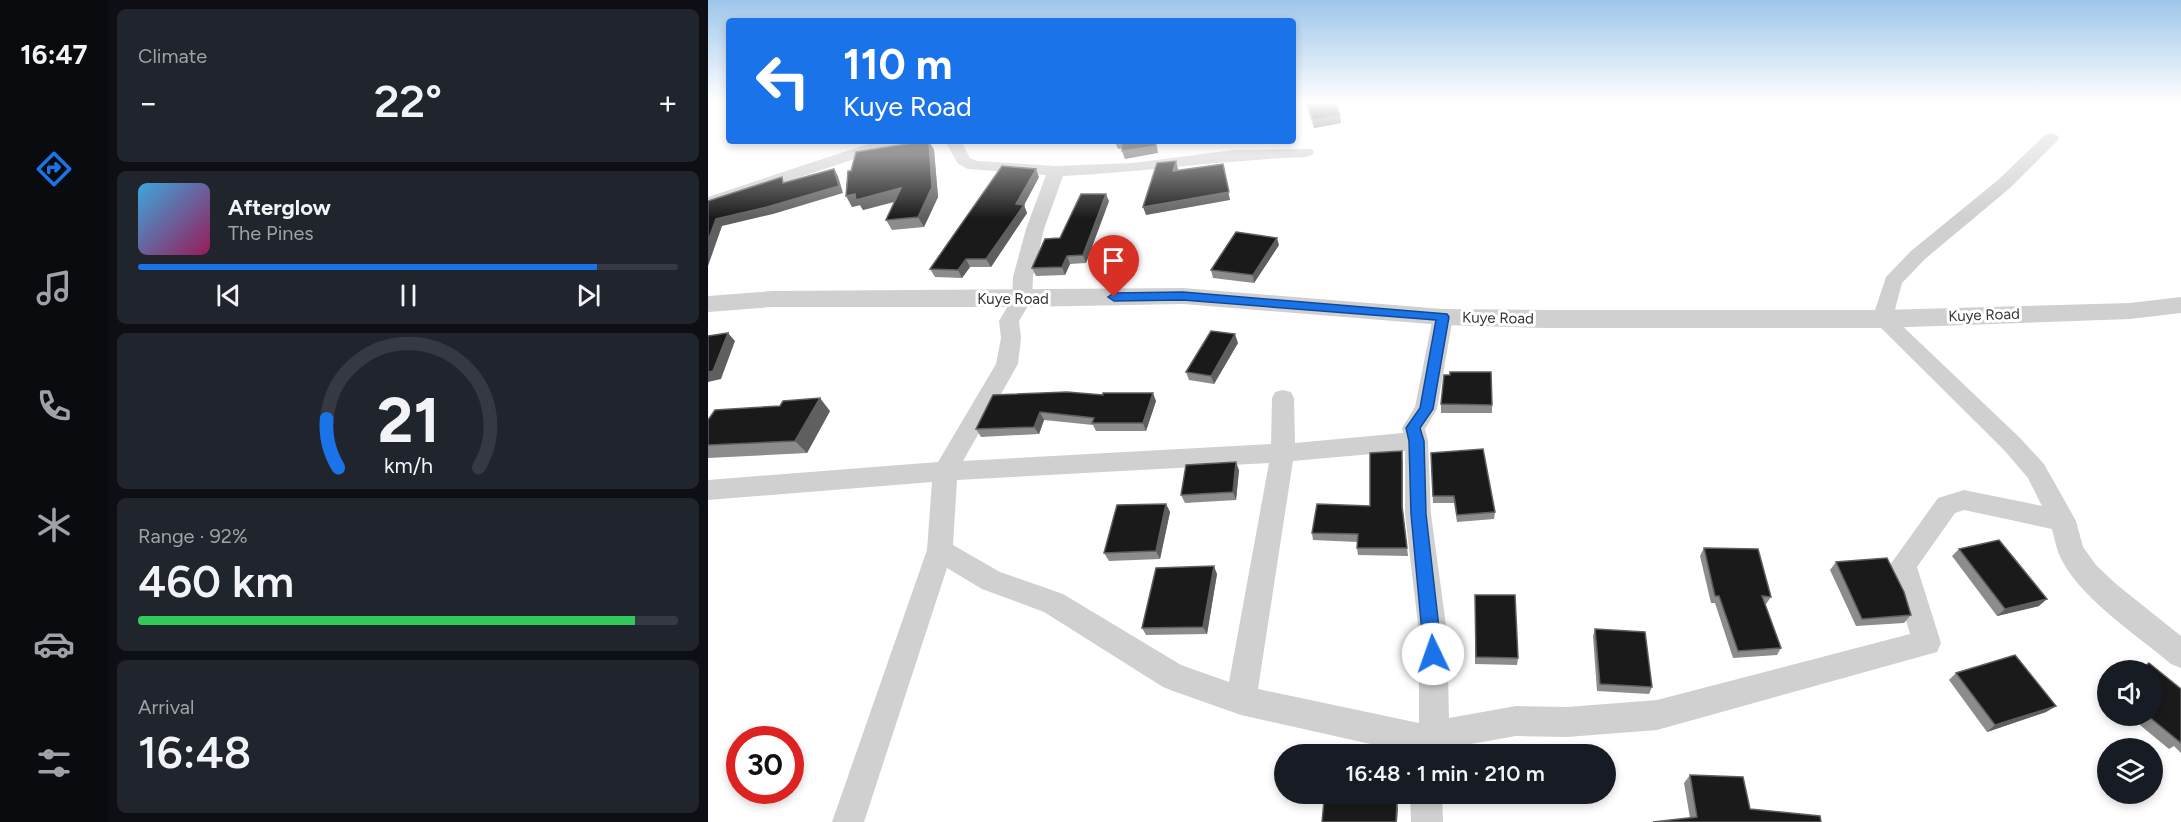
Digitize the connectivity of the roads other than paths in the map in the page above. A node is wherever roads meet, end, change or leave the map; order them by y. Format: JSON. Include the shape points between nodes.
{"nodes":[{"id":1,"x":2047,"y":141,"type":"edge"},
{"id":2,"x":884,"y":144,"type":"edge"},
{"id":3,"x":955,"y":144,"type":"edge"},
{"id":4,"x":1306,"y":152,"type":"dead end"},
{"id":5,"x":1056,"y":171,"type":"junction"},
{"id":6,"x":708,"y":202,"type":"edge"},
{"id":7,"x":1022,"y":299,"type":"junction"},
{"id":8,"x":708,"y":304,"type":"edge"},
{"id":9,"x":2181,"y":305,"type":"edge"},
{"id":10,"x":1443,"y":317,"type":"junction"},
{"id":11,"x":1882,"y":319,"type":"junction"},
{"id":12,"x":1283,"y":398,"type":"dead end"},
{"id":13,"x":1416,"y":441,"type":"junction"},
{"id":14,"x":1283,"y":453,"type":"junction"},
{"id":15,"x":945,"y":471,"type":"junction"},
{"id":16,"x":708,"y":490,"type":"edge"},
{"id":17,"x":2063,"y":521,"type":"junction"},
{"id":18,"x":940,"y":550,"type":"junction"},
{"id":19,"x":2181,"y":654,"type":"edge"},
{"id":20,"x":1241,"y":700,"type":"junction"},
{"id":21,"x":1423,"y":742,"type":"edge"},
{"id":22,"x":1426,"y":804,"type":"edge"},
{"id":23,"x":848,"y":822,"type":"edge"},
{"id":24,"x":1427,"y":822,"type":"edge"}],
"edges":[{"from":1,"to":11,"type":"street","via":[[1893,281]]},
{"from":2,"to":6,"type":"street"},
{"from":3,"to":5,"type":"street","via":[[964,161],[974,166]]},
{"from":4,"to":5,"type":"street"},
{"from":5,"to":7,"type":"street","via":[[1035,229],[1023,277]]},
{"from":7,"to":8,"type":"street","name":"Kuye Road","via":[[772,299]]},
{"from":7,"to":10,"type":"street","name":"Kuye Road","via":[[1183,296]]},
{"from":7,"to":15,"type":"street","via":[[1009,321],[1007,364]]},
{"from":9,"to":11,"type":"street","name":"Kuye Road","via":[[2130,311]]},
{"from":10,"to":11,"type":"street","name":"Kuye Road"},
{"from":10,"to":13,"type":"street","via":[[1426,409],[1413,428]]},
{"from":11,"to":17,"type":"street","via":[[2018,450],[2036,471]]},
{"from":12,"to":14,"type":"street"},
{"from":13,"to":14,"type":"street"},
{"from":13,"to":21,"type":"street","via":[[1419,514],[1432,633]]},
{"from":14,"to":15,"type":"street"},
{"from":14,"to":20,"type":"street"},
{"from":15,"to":16,"type":"street"},
{"from":15,"to":18,"type":"street"},
{"from":17,"to":19,"type":"street","via":[[2071,551],[2087,573]]},
{"from":17,"to":21,"type":"street","via":[[1964,500],[1947,505],[1903,565],[1927,643],[1657,715],[1567,722],[1516,721]]},
{"from":18,"to":20,"type":"street","via":[[991,581],[1053,603],[1173,677]]},
{"from":18,"to":23,"type":"street"},
{"from":20,"to":21,"type":"street"},
{"from":22,"to":24,"type":"street"}]}
